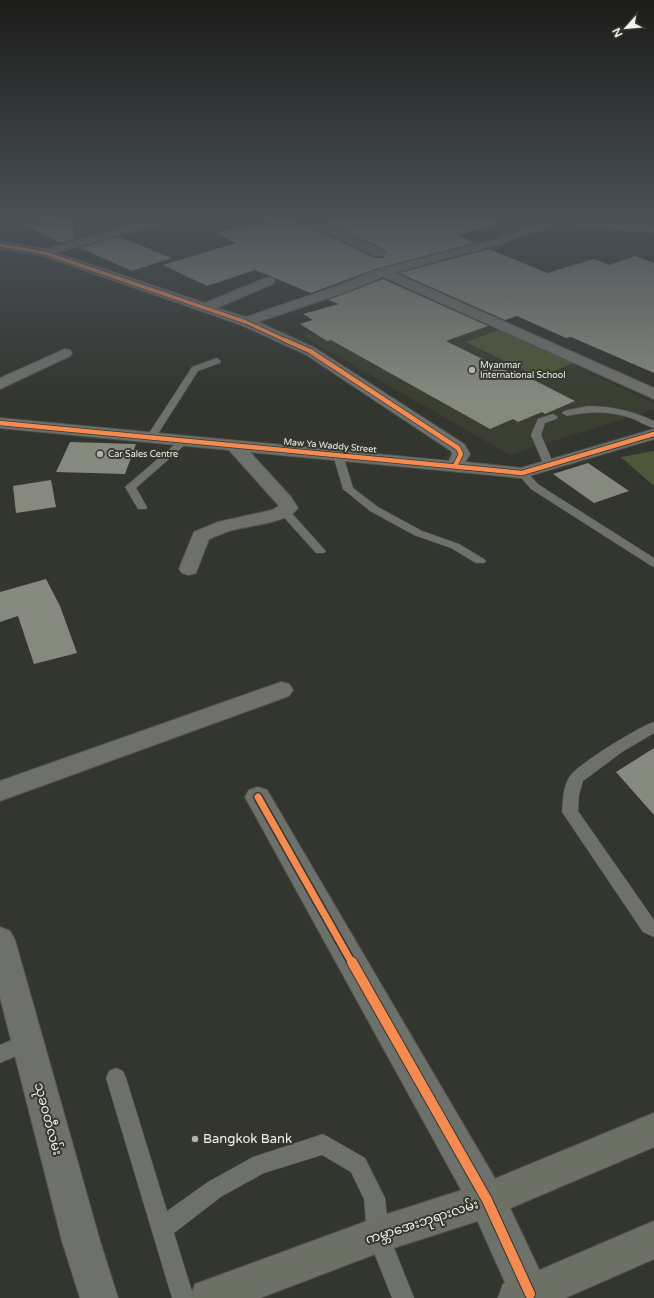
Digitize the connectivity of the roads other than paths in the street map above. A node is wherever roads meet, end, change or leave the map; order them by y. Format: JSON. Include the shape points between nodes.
{"nodes":[{"id":1,"x":116,"y":278,"type":"edge"},
{"id":2,"x":369,"y":278,"type":"edge"},
{"id":3,"x":395,"y":278,"type":"edge"},
{"id":4,"x":269,"y":281,"type":"dead end"},
{"id":5,"x":205,"y":308,"type":"junction"},
{"id":6,"x":246,"y":322,"type":"junction"},
{"id":7,"x":65,"y":353,"type":"dead end"},
{"id":8,"x":217,"y":361,"type":"dead end"},
{"id":9,"x":0,"y":384,"type":"edge"},
{"id":10,"x":654,"y":394,"type":"edge"},
{"id":11,"x":567,"y":413,"type":"dead end"},
{"id":12,"x":553,"y":418,"type":"dead end"},
{"id":13,"x":0,"y":423,"type":"edge"},
{"id":14,"x":654,"y":425,"type":"edge"},
{"id":15,"x":654,"y":434,"type":"edge"},
{"id":16,"x":151,"y":438,"type":"junction"},
{"id":17,"x":184,"y":441,"type":"junction"},
{"id":18,"x":235,"y":446,"type":"junction"},
{"id":19,"x":338,"y":455,"type":"junction"},
{"id":20,"x":549,"y":465,"type":"junction"},
{"id":21,"x":455,"y":466,"type":"junction"},
{"id":22,"x":522,"y":472,"type":"junction"},
{"id":23,"x":142,"y":507,"type":"dead end"},
{"id":24,"x":284,"y":510,"type":"junction"},
{"id":25,"x":320,"y":551,"type":"dead end"},
{"id":26,"x":480,"y":561,"type":"dead end"},
{"id":27,"x":654,"y":563,"type":"edge"},
{"id":28,"x":189,"y":569,"type":"dead end"},
{"id":29,"x":281,"y":690,"type":"dead end"},
{"id":30,"x":654,"y":727,"type":"edge"},
{"id":31,"x":0,"y":791,"type":"edge"},
{"id":32,"x":258,"y":797,"type":"dead end"},
{"id":33,"x":654,"y":930,"type":"edge"},
{"id":34,"x":0,"y":940,"type":"edge"},
{"id":35,"x":14,"y":1048,"type":"edge"},
{"id":36,"x":116,"y":1078,"type":"dead end"},
{"id":37,"x":654,"y":1130,"type":"edge"},
{"id":38,"x":487,"y":1200,"type":"junction"},
{"id":39,"x":162,"y":1228,"type":"junction"},
{"id":40,"x":378,"y":1235,"type":"junction"},
{"id":41,"x":654,"y":1240,"type":"edge"},
{"id":42,"x":527,"y":1297,"type":"edge"},
{"id":43,"x":99,"y":1298,"type":"edge"},
{"id":44,"x":183,"y":1298,"type":"edge"},
{"id":45,"x":209,"y":1298,"type":"edge"},
{"id":46,"x":403,"y":1298,"type":"edge"}],
"edges":[{"from":1,"to":5,"type":"street"},
{"from":2,"to":6,"type":"street"},
{"from":3,"to":10,"type":"street"},
{"from":4,"to":5,"type":"street"},
{"from":5,"to":6,"type":"street"},
{"from":6,"to":21,"type":"street","via":[[310,351],[458,448],[461,454]]},
{"from":7,"to":9,"type":"street"},
{"from":8,"to":16,"type":"lane","via":[[195,369]]},
{"from":11,"to":14,"type":"lane","via":[[579,409],[620,411]]},
{"from":12,"to":20,"type":"lane","via":[[541,421],[536,435]]},
{"from":13,"to":16,"type":"street","name":"Maw Ya Waddy Street"},
{"from":15,"to":20,"type":"street","name":"Maw Ya Waddy Street"},
{"from":16,"to":17,"type":"street","name":"Maw Ya Waddy Street"},
{"from":17,"to":18,"type":"street","name":"Maw Ya Waddy Street"},
{"from":17,"to":23,"type":"lane","via":[[130,487]]},
{"from":18,"to":19,"type":"street","name":"Maw Ya Waddy Street"},
{"from":18,"to":24,"type":"street","via":[[285,501],[288,508]]},
{"from":19,"to":21,"type":"street","name":"Maw Ya Waddy Street"},
{"from":19,"to":26,"type":"lane","via":[[348,489],[374,509],[418,533],[455,546]]},
{"from":20,"to":22,"type":"street","name":"Maw Ya Waddy Street"},
{"from":21,"to":22,"type":"street","name":"Maw Ya Waddy Street"},
{"from":22,"to":27,"type":"lane","via":[[535,487]]},
{"from":24,"to":25,"type":"lane"},
{"from":24,"to":28,"type":"street","via":[[278,514],[225,526],[201,536]]},
{"from":29,"to":31,"type":"street"},
{"from":30,"to":33,"type":"lane","via":[[617,748],[576,778],[570,812],[649,927]]},
{"from":32,"to":38,"type":"street"},
{"from":34,"to":35,"type":"street","name":"သုခဝတီလမ်း"},
{"from":35,"to":43,"type":"street","name":"သုခဝတီလမ်း"},
{"from":36,"to":39,"type":"lane"},
{"from":37,"to":38,"type":"main road","name":"ကမ္ဘာအေးဘုရားလမ်း"},
{"from":38,"to":40,"type":"main road","name":"ကမ္ဘာအေးဘုရားလမ်း"},
{"from":38,"to":42,"type":"street"},
{"from":39,"to":40,"type":"lane","via":[[215,1190],[260,1164],[323,1144],[358,1165],[374,1198]]},
{"from":39,"to":44,"type":"lane"},
{"from":40,"to":45,"type":"main road","name":"ကမ္ဘာအေးဘုရားလမ်း"},
{"from":40,"to":46,"type":"lane"},
{"from":41,"to":42,"type":"main road"}]}
